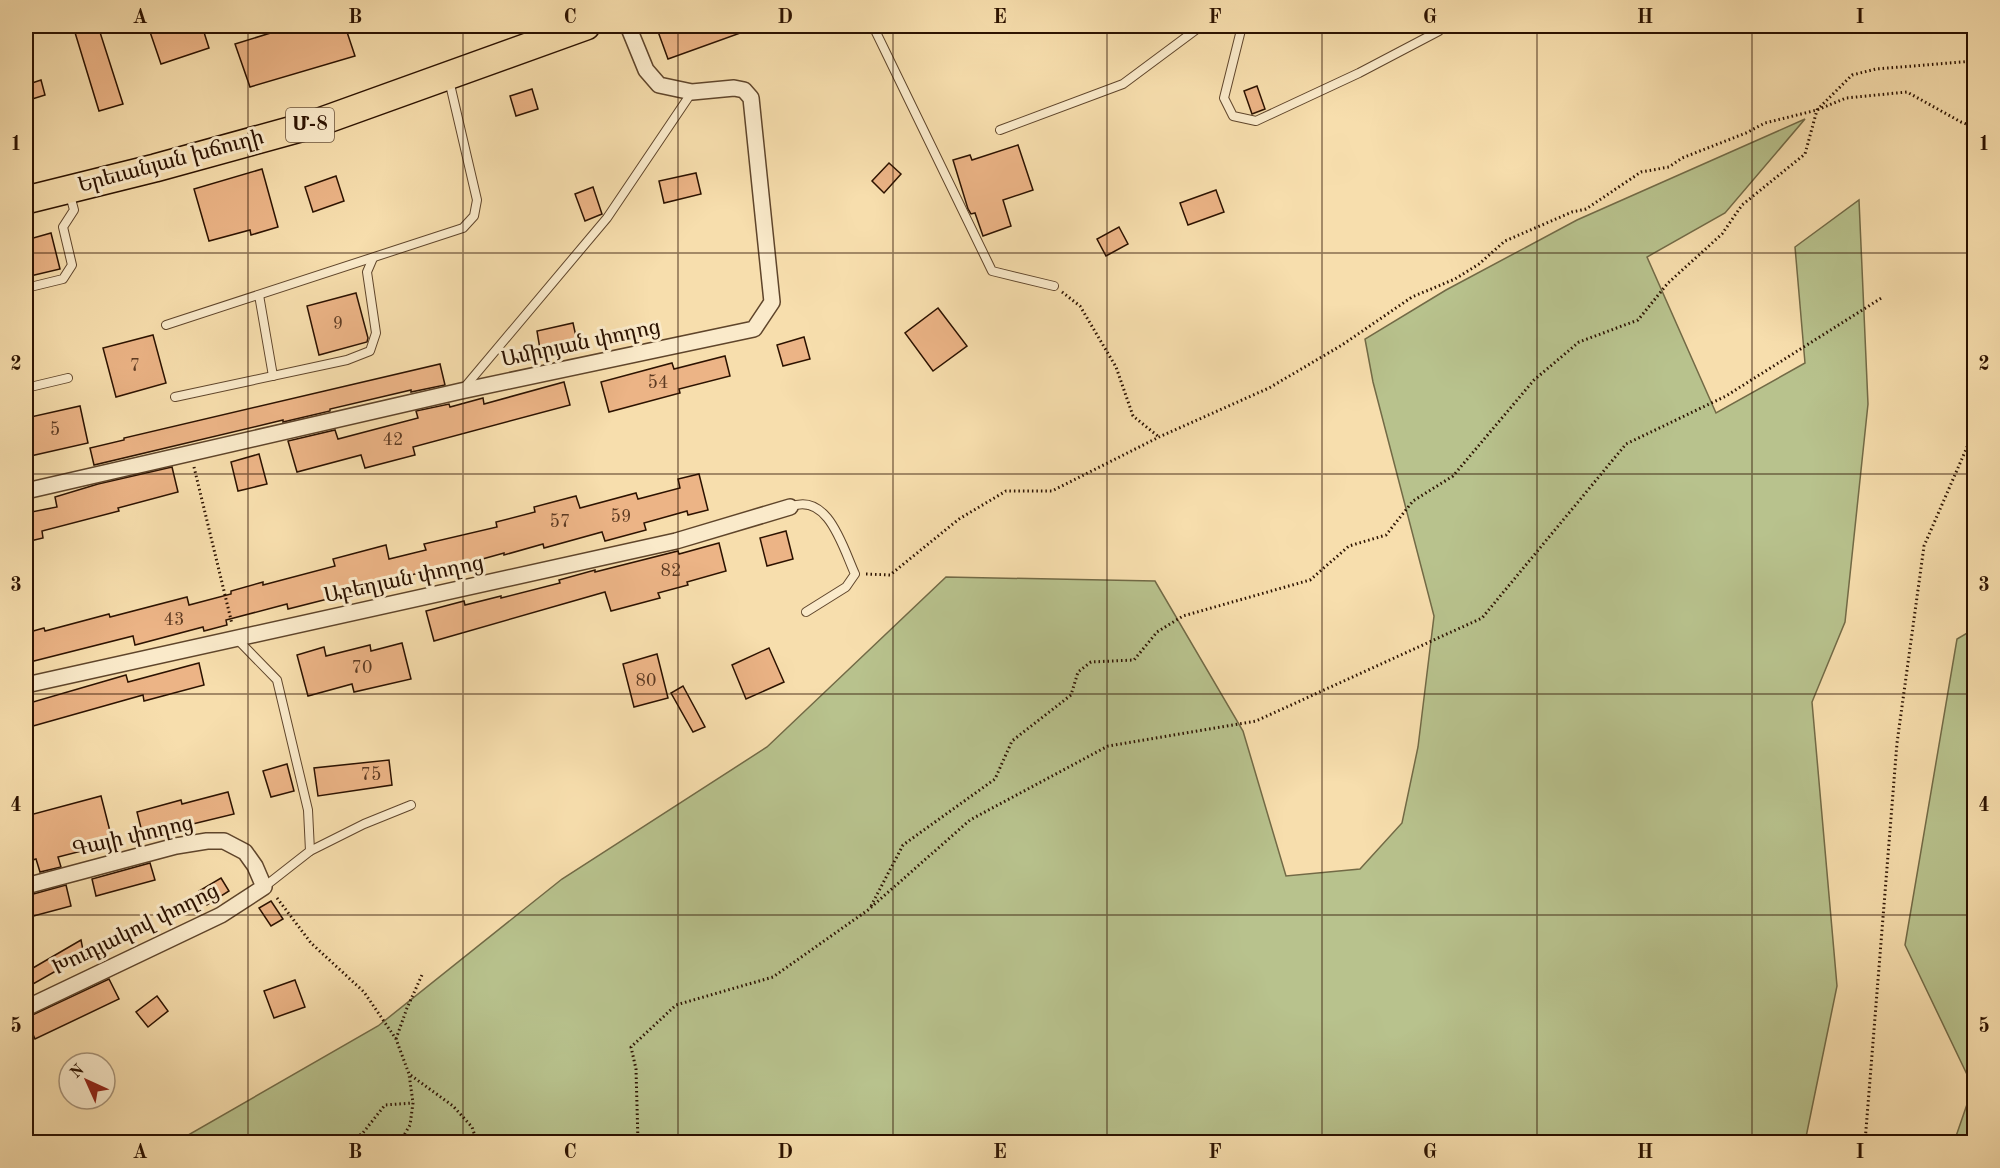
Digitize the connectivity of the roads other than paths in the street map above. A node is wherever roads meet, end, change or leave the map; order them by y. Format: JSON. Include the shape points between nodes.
{"nodes":[{"id":1,"x":586,"y":26,"type":"edge"},
{"id":2,"x":628,"y":26,"type":"edge"},
{"id":3,"x":873,"y":26,"type":"edge"},
{"id":4,"x":1201,"y":26,"type":"edge"},
{"id":5,"x":1242,"y":26,"type":"edge"},
{"id":6,"x":1439,"y":31,"type":"dead end"},
{"id":7,"x":448,"y":75,"type":"junction"},
{"id":8,"x":692,"y":92,"type":"junction"},
{"id":9,"x":1000,"y":130,"type":"dead end"},
{"id":10,"x":69,"y":189,"type":"junction"},
{"id":11,"x":26,"y":200,"type":"edge"},
{"id":12,"x":373,"y":258,"type":"junction"},
{"id":13,"x":1054,"y":286,"type":"road end"},
{"id":14,"x":26,"y":288,"type":"edge"},
{"id":15,"x":259,"y":295,"type":"junction"},
{"id":16,"x":166,"y":325,"type":"dead end"},
{"id":17,"x":273,"y":376,"type":"junction"},
{"id":18,"x":68,"y":378,"type":"dead end"},
{"id":19,"x":26,"y":388,"type":"edge"},
{"id":20,"x":461,"y":391,"type":"junction"},
{"id":21,"x":175,"y":396,"type":"dead end"},
{"id":22,"x":26,"y":491,"type":"edge"},
{"id":23,"x":790,"y":507,"type":"joint"},
{"id":24,"x":806,"y":612,"type":"dead end"},
{"id":25,"x":236,"y":638,"type":"junction"},
{"id":26,"x":26,"y":685,"type":"edge"},
{"id":27,"x":411,"y":805,"type":"dead end"},
{"id":28,"x":309,"y":851,"type":"junction"},
{"id":29,"x":26,"y":886,"type":"edge"},
{"id":30,"x":264,"y":887,"type":"junction"},
{"id":31,"x":26,"y":1008,"type":"edge"}],
"edges":[{"from":1,"to":7,"type":"highway","name":"Երեւանյան խճուղի","number":"Մ-8"},
{"from":2,"to":8,"type":"street","name":"Ամիրյան փողոց","via":[[646,70],[659,85]]},
{"from":3,"to":13,"type":"lane","via":[[992,271]]},
{"from":4,"to":9,"type":"lane","via":[[1123,84]]},
{"from":5,"to":6,"type":"lane","via":[[1224,98],[1233,116],[1256,121]]},
{"from":7,"to":10,"type":"highway","name":"Երեւանյան խճուղի","number":"Մ-8","via":[[311,125]]},
{"from":7,"to":12,"type":"lane","via":[[477,200],[474,216],[463,228]]},
{"from":8,"to":20,"type":"lane","via":[[607,218]]},
{"from":8,"to":20,"type":"street","name":"Ամիրյան փողոց","via":[[734,88],[744,90],[752,98],[772,302],[754,329]]},
{"from":10,"to":11,"type":"highway","name":"Երեւանյան խճուղի","number":"Մ-8"},
{"from":10,"to":14,"type":"lane","via":[[74,210],[63,227],[72,265],[63,279]]},
{"from":12,"to":15,"type":"lane"},
{"from":12,"to":17,"type":"lane","via":[[367,272],[376,333],[370,351]]},
{"from":15,"to":16,"type":"lane"},
{"from":15,"to":17,"type":"lane"},
{"from":17,"to":21,"type":"lane"},
{"from":18,"to":19,"type":"lane"},
{"from":20,"to":22,"type":"street","name":"Ամիրյան փողոց"},
{"from":23,"to":24,"type":"lane","via":[[801,502],[817,507],[830,520],[855,574],[846,587]]},
{"from":23,"to":25,"type":"street","name":"Աբեղյան փողոց","via":[[676,541]]},
{"from":25,"to":26,"type":"street","name":"Աբեղյան փողոց"},
{"from":25,"to":28,"type":"lane","via":[[277,680],[308,810]]},
{"from":27,"to":28,"type":"lane"},
{"from":28,"to":30,"type":"lane"},
{"from":29,"to":30,"type":"street","name":"Գայի փողոց","via":[[176,846],[224,841],[245,852]]},
{"from":30,"to":31,"type":"street","name":"Խուդյակով փողոց","via":[[221,915]]}]}
